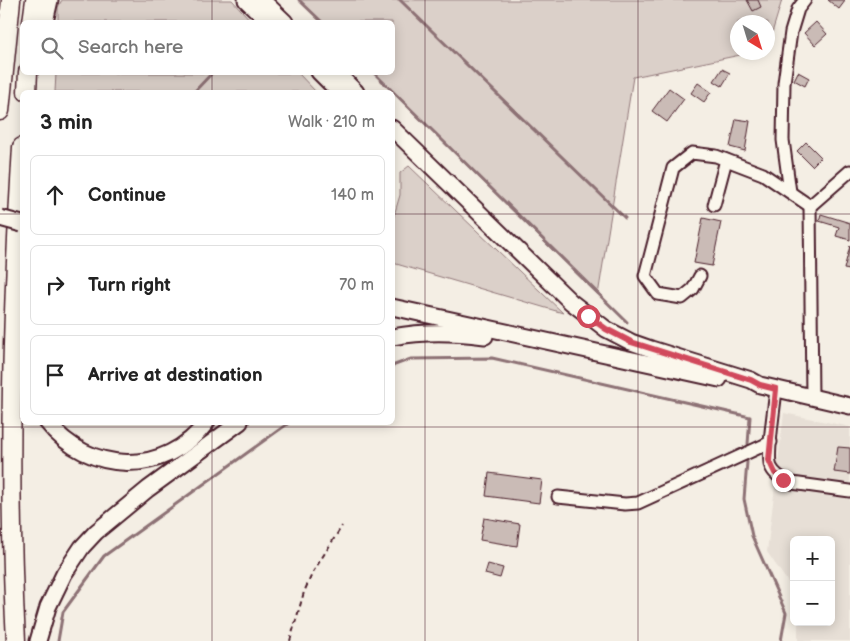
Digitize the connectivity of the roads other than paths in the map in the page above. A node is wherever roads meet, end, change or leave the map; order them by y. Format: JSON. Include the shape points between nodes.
{"nodes":[{"id":1,"x":11,"y":0,"type":"edge"},
{"id":2,"x":35,"y":0,"type":"edge"},
{"id":3,"x":50,"y":0,"type":"edge"},
{"id":4,"x":246,"y":0,"type":"edge"},
{"id":5,"x":262,"y":0,"type":"edge"},
{"id":6,"x":805,"y":0,"type":"edge"},
{"id":7,"x":32,"y":20,"type":"edge"},
{"id":8,"x":45,"y":20,"type":"edge"},
{"id":9,"x":266,"y":20,"type":"edge"},
{"id":10,"x":283,"y":20,"type":"edge"},
{"id":11,"x":28,"y":75,"type":"edge"},
{"id":12,"x":34,"y":75,"type":"edge"},
{"id":13,"x":322,"y":75,"type":"edge"},
{"id":14,"x":339,"y":75,"type":"edge"},
{"id":15,"x":27,"y":90,"type":"edge"},
{"id":16,"x":31,"y":90,"type":"edge"},
{"id":17,"x":337,"y":90,"type":"edge"},
{"id":18,"x":354,"y":90,"type":"edge"},
{"id":19,"x":0,"y":111,"type":"edge"},
{"id":20,"x":395,"y":131,"type":"edge"},
{"id":21,"x":726,"y":160,"type":"junction"},
{"id":22,"x":850,"y":171,"type":"edge"},
{"id":23,"x":20,"y":182,"type":"edge"},
{"id":24,"x":790,"y":192,"type":"junction"},
{"id":25,"x":714,"y":205,"type":"dead end"},
{"id":26,"x":810,"y":206,"type":"junction"},
{"id":27,"x":0,"y":211,"type":"edge"},
{"id":28,"x":20,"y":216,"type":"edge"},
{"id":29,"x":0,"y":218,"type":"edge"},
{"id":30,"x":20,"y":223,"type":"edge"},
{"id":31,"x":700,"y":276,"type":"dead end"},
{"id":32,"x":395,"y":300,"type":"edge"},
{"id":33,"x":13,"y":303,"type":"junction"},
{"id":34,"x":395,"y":308,"type":"edge"},
{"id":35,"x":395,"y":336,"type":"edge"},
{"id":36,"x":20,"y":344,"type":"edge"},
{"id":37,"x":592,"y":351,"type":"junction"},
{"id":38,"x":756,"y":383,"type":"junction"},
{"id":39,"x":776,"y":389,"type":"junction"},
{"id":40,"x":812,"y":397,"type":"junction"},
{"id":41,"x":850,"y":406,"type":"edge"},
{"id":42,"x":50,"y":425,"type":"edge"},
{"id":43,"x":204,"y":425,"type":"edge"},
{"id":44,"x":236,"y":425,"type":"edge"},
{"id":45,"x":771,"y":442,"type":"junction"},
{"id":46,"x":850,"y":491,"type":"edge"},
{"id":47,"x":558,"y":497,"type":"dead end"},
{"id":48,"x":16,"y":641,"type":"edge"},
{"id":49,"x":38,"y":641,"type":"edge"}],
"edges":[{"from":1,"to":19,"type":"highway"},
{"from":2,"to":7,"type":"highway"},
{"from":3,"to":8,"type":"main road"},
{"from":4,"to":9,"type":"main road"},
{"from":5,"to":10,"type":"main road"},
{"from":6,"to":24,"type":"street","via":[[798,9],[791,32],[784,83],[783,140]]},
{"from":11,"to":15,"type":"highway"},
{"from":12,"to":16,"type":"main road"},
{"from":13,"to":17,"type":"main road"},
{"from":14,"to":18,"type":"main road"},
{"from":20,"to":38,"type":"main road","via":[[571,302],[606,329],[651,350]]},
{"from":21,"to":24,"type":"street","via":[[763,174]]},
{"from":21,"to":25,"type":"street"},
{"from":21,"to":31,"type":"street","via":[[692,153],[673,168],[645,276],[658,294],[682,298],[693,289]]},
{"from":22,"to":26,"type":"street"},
{"from":23,"to":33,"type":"highway"},
{"from":24,"to":26,"type":"street"},
{"from":26,"to":40,"type":"street"},
{"from":27,"to":28,"type":"main road"},
{"from":29,"to":30,"type":"main road","bridge":true},
{"from":32,"to":38,"type":"main road"},
{"from":33,"to":36,"type":"main road"},
{"from":33,"to":48,"type":"highway","via":[[10,500]]},
{"from":34,"to":37,"type":"main road"},
{"from":35,"to":37,"type":"main road","via":[[418,332],[452,332]]},
{"from":37,"to":38,"type":"main road","via":[[749,386]]},
{"from":38,"to":39,"type":"main road"},
{"from":39,"to":40,"type":"main road"},
{"from":39,"to":45,"type":"street"},
{"from":40,"to":41,"type":"main road"},
{"from":42,"to":43,"type":"main road","via":[[62,439],[82,453],[124,463],[171,453]]},
{"from":44,"to":49,"type":"main road","via":[[148,489],[96,532],[64,574],[48,607]]},
{"from":45,"to":46,"type":"street","via":[[770,466],[783,480]]},
{"from":45,"to":47,"type":"street","via":[[638,503]]}]}
